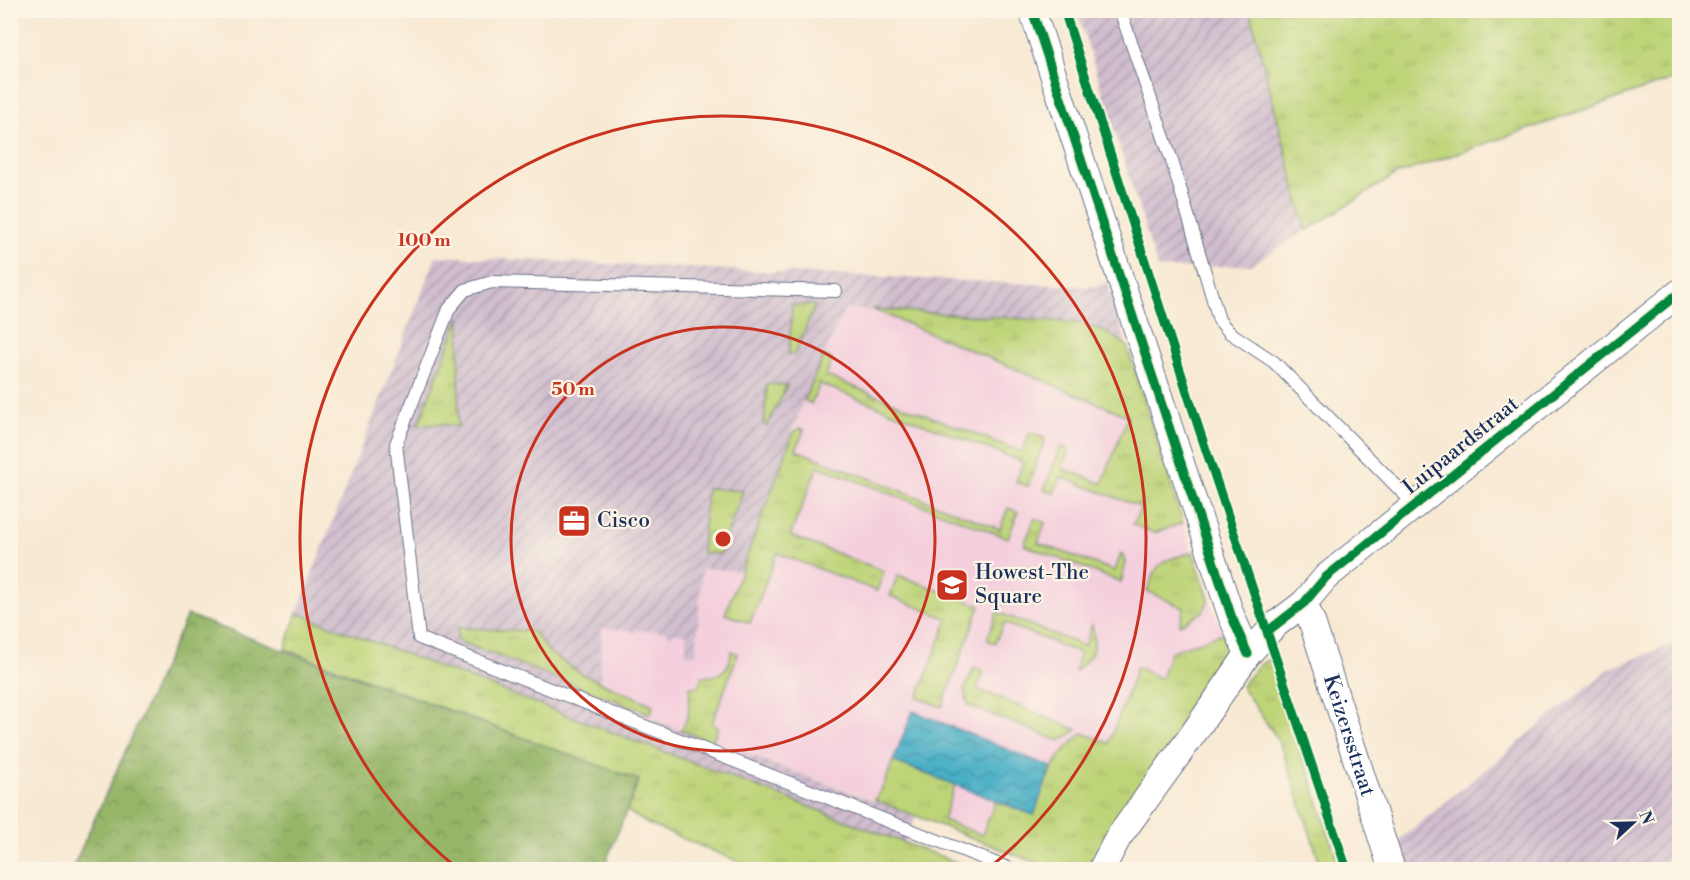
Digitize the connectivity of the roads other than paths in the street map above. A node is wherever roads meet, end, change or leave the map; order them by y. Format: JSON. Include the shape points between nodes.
{"nodes":[{"id":1,"x":1032,"y":10,"type":"edge"},
{"id":2,"x":1120,"y":10,"type":"edge"},
{"id":3,"x":836,"y":291,"type":"dead end"},
{"id":4,"x":1680,"y":292,"type":"edge"},
{"id":5,"x":1416,"y":506,"type":"junction"},
{"id":6,"x":1304,"y":603,"type":"junction"},
{"id":7,"x":1248,"y":654,"type":"junction"},
{"id":8,"x":1013,"y":870,"type":"edge"},
{"id":9,"x":1101,"y":870,"type":"edge"},
{"id":10,"x":1392,"y":870,"type":"edge"}],
"edges":[{"from":1,"to":7,"type":"street"},
{"from":2,"to":5,"type":"lane","via":[[1172,161],[1219,320],[1229,332],[1274,362]]},
{"from":3,"to":8,"type":"lane","via":[[492,282],[465,290],[449,309],[396,444],[419,638]]},
{"from":4,"to":5,"type":"street","name":"Luipaardstraat"},
{"from":5,"to":6,"type":"street","name":"Luipaardstraat","via":[[1326,578]]},
{"from":6,"to":7,"type":"street","name":"Luipaardstraat","via":[[1275,625]]},
{"from":6,"to":10,"type":"street","name":"Keizersstraat"},
{"from":7,"to":9,"type":"street","name":"Luipaardstraat","via":[[1118,838]]}]}
